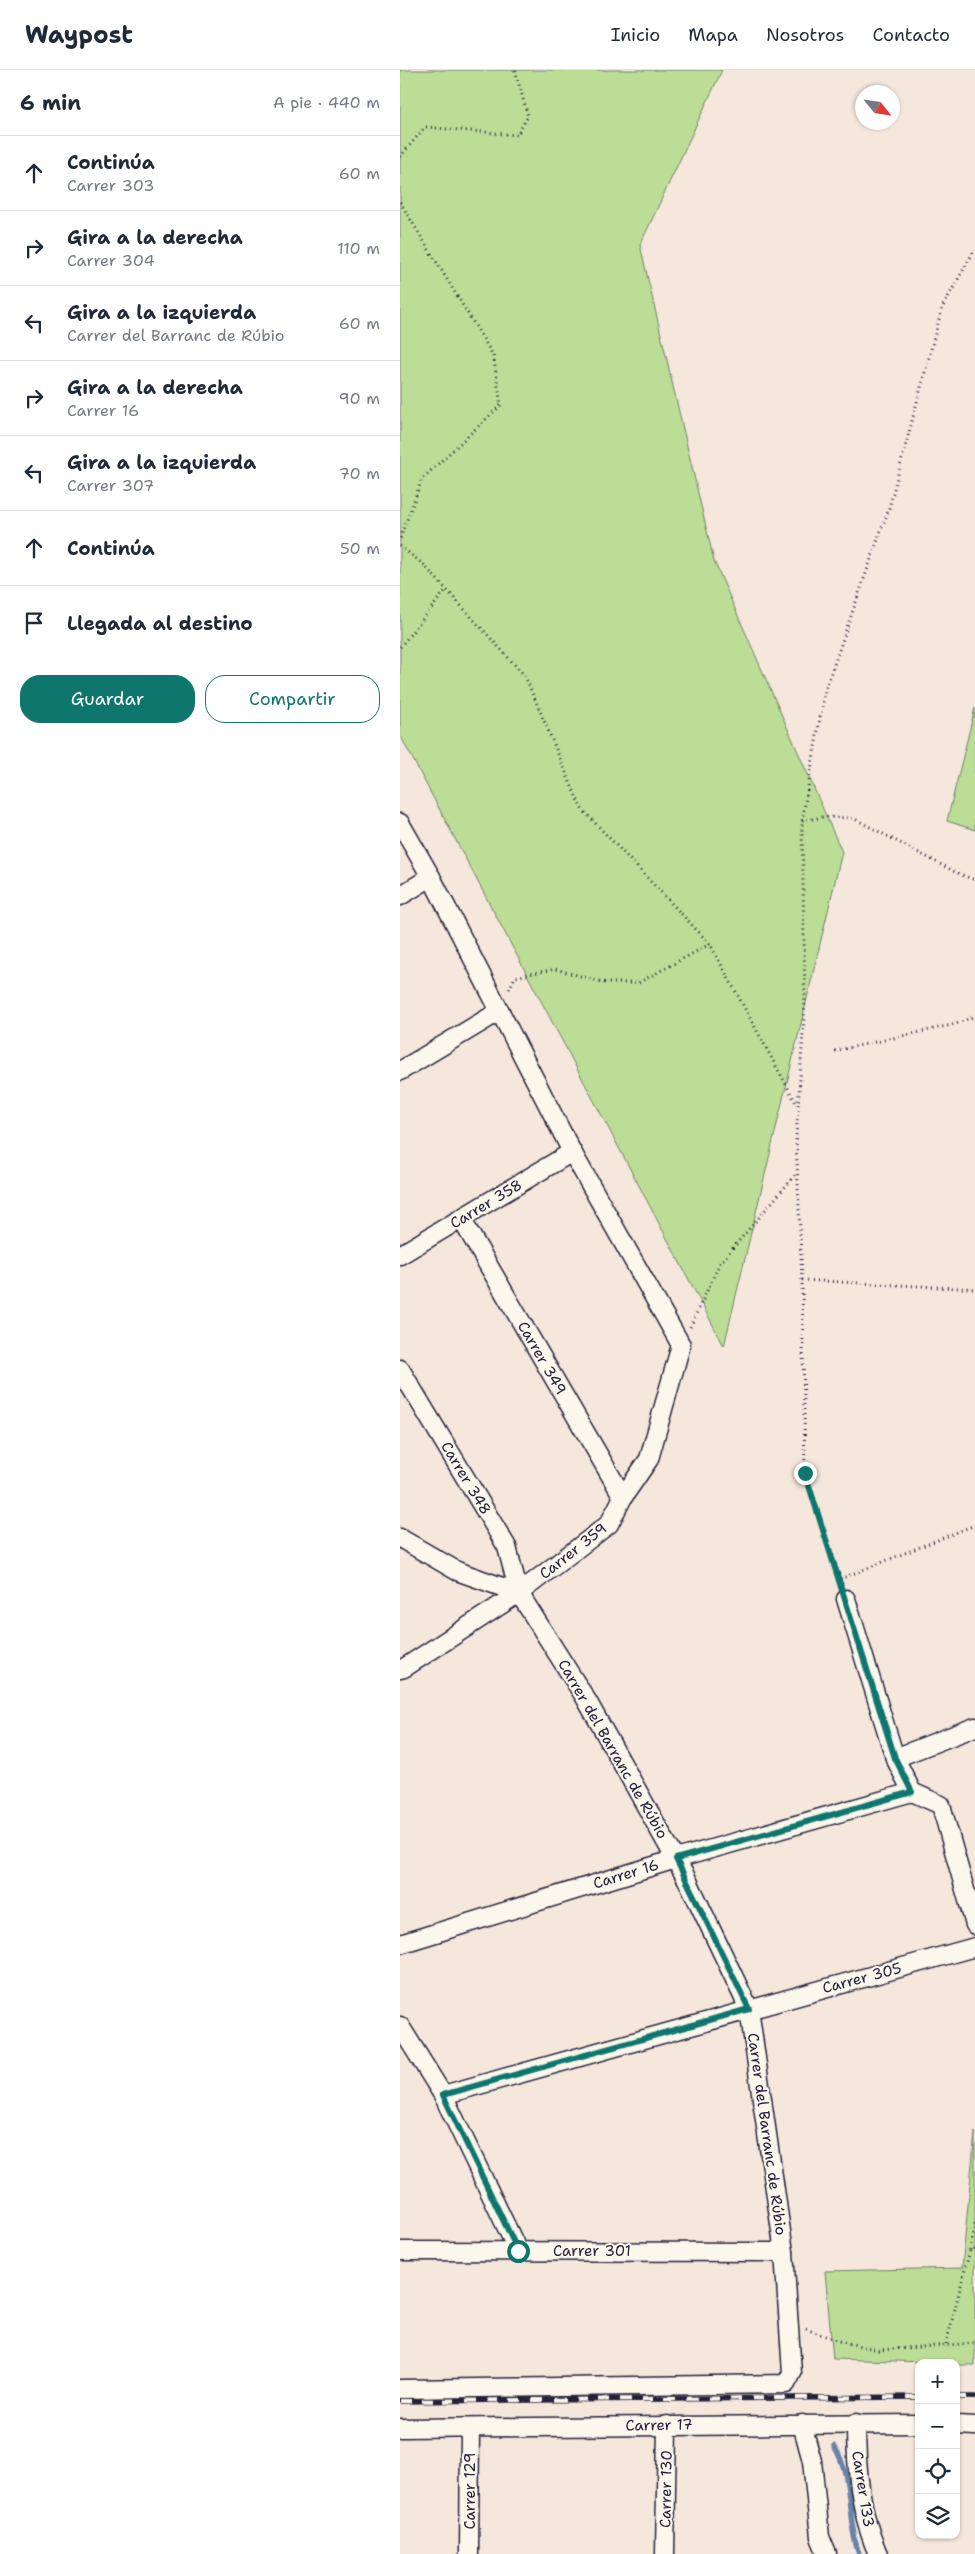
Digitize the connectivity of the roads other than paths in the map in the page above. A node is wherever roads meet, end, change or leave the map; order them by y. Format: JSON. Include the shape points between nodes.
{"nodes":[{"id":1,"x":400,"y":823,"type":"edge"},
{"id":2,"x":431,"y":877,"type":"junction"},
{"id":3,"x":400,"y":896,"type":"edge"},
{"id":4,"x":500,"y":1011,"type":"junction"},
{"id":5,"x":400,"y":1071,"type":"edge"},
{"id":6,"x":572,"y":1152,"type":"junction"},
{"id":7,"x":462,"y":1220,"type":"junction"},
{"id":8,"x":400,"y":1255,"type":"edge"},
{"id":9,"x":400,"y":1369,"type":"edge"},
{"id":10,"x":623,"y":1497,"type":"junction"},
{"id":11,"x":400,"y":1538,"type":"edge"},
{"id":12,"x":519,"y":1593,"type":"junction"},
{"id":13,"x":846,"y":1598,"type":"road end"},
{"id":14,"x":400,"y":1669,"type":"edge"},
{"id":15,"x":975,"y":1727,"type":"edge"},
{"id":16,"x":895,"y":1758,"type":"junction"},
{"id":17,"x":912,"y":1792,"type":"junction"},
{"id":18,"x":676,"y":1859,"type":"junction"},
{"id":19,"x":975,"y":1925,"type":"edge"},
{"id":20,"x":400,"y":1944,"type":"edge"},
{"id":21,"x":975,"y":1947,"type":"edge"},
{"id":22,"x":749,"y":2009,"type":"junction"},
{"id":23,"x":400,"y":2026,"type":"edge"},
{"id":24,"x":443,"y":2095,"type":"junction"},
{"id":25,"x":400,"y":2250,"type":"edge"},
{"id":26,"x":518,"y":2251,"type":"junction"},
{"id":27,"x":784,"y":2252,"type":"junction"},
{"id":28,"x":400,"y":2388,"type":"edge"},
{"id":29,"x":856,"y":2423,"type":"junction"},
{"id":30,"x":802,"y":2424,"type":"junction"},
{"id":31,"x":915,"y":2424,"type":"edge"},
{"id":32,"x":667,"y":2425,"type":"junction"},
{"id":33,"x":960,"y":2425,"type":"edge"},
{"id":34,"x":975,"y":2426,"type":"edge"},
{"id":35,"x":400,"y":2428,"type":"edge"},
{"id":36,"x":470,"y":2428,"type":"junction"},
{"id":37,"x":470,"y":2554,"type":"edge"},
{"id":38,"x":665,"y":2554,"type":"edge"},
{"id":39,"x":827,"y":2554,"type":"edge"},
{"id":40,"x":878,"y":2554,"type":"edge"}],
"edges":[{"from":1,"to":2,"type":"street"},
{"from":2,"to":3,"type":"street"},
{"from":2,"to":4,"type":"street"},
{"from":4,"to":5,"type":"street"},
{"from":4,"to":6,"type":"street"},
{"from":6,"to":7,"type":"street","name":"Carrer 358"},
{"from":6,"to":10,"type":"street","name":"Carrer 359","via":[[682,1345],[649,1459]]},
{"from":7,"to":8,"type":"street","name":"Carrer 358"},
{"from":7,"to":10,"type":"street","name":"Carrer 349"},
{"from":9,"to":12,"type":"street","name":"Carrer 348","via":[[507,1547]]},
{"from":10,"to":12,"type":"street","name":"Carrer 359","via":[[609,1524]]},
{"from":11,"to":12,"type":"street","via":[[457,1571]]},
{"from":12,"to":14,"type":"street","name":"Carrer 359"},
{"from":12,"to":18,"type":"street","name":"Carrer del Barranc de Rúbio","via":[[586,1699]]},
{"from":13,"to":16,"type":"street"},
{"from":15,"to":16,"type":"street"},
{"from":16,"to":17,"type":"street"},
{"from":17,"to":18,"type":"street","name":"Carrer 16"},
{"from":17,"to":19,"type":"street","via":[[941,1805]]},
{"from":18,"to":20,"type":"street","name":"Carrer 16"},
{"from":18,"to":22,"type":"street","name":"Carrer del Barranc de Rúbio"},
{"from":21,"to":22,"type":"street","name":"Carrer 305"},
{"from":22,"to":24,"type":"street","name":"Carrer 305"},
{"from":22,"to":27,"type":"street","name":"Carrer del Barranc de Rúbio"},
{"from":23,"to":24,"type":"street"},
{"from":24,"to":26,"type":"street"},
{"from":25,"to":26,"type":"street","name":"Carrer 301"},
{"from":26,"to":27,"type":"street","name":"Carrer 301"},
{"from":27,"to":28,"type":"street","name":"Carrer del Barranc de Rúbio","via":[[792,2373],[786,2384]]},
{"from":29,"to":30,"type":"street","name":"Carrer 17"},
{"from":29,"to":31,"type":"street","name":"Carrer 17"},
{"from":29,"to":40,"type":"street","name":"Carrer 133","via":[[856,2468],[868,2531]]},
{"from":30,"to":32,"type":"street","name":"Carrer 17"},
{"from":30,"to":39,"type":"street","via":[[812,2461],[820,2537]]},
{"from":32,"to":36,"type":"street","name":"Carrer 17"},
{"from":32,"to":38,"type":"street","name":"Carrer 130"},
{"from":33,"to":34,"type":"street"},
{"from":35,"to":36,"type":"street","name":"Carrer 17"},
{"from":36,"to":37,"type":"street","name":"Carrer 129"}]}
